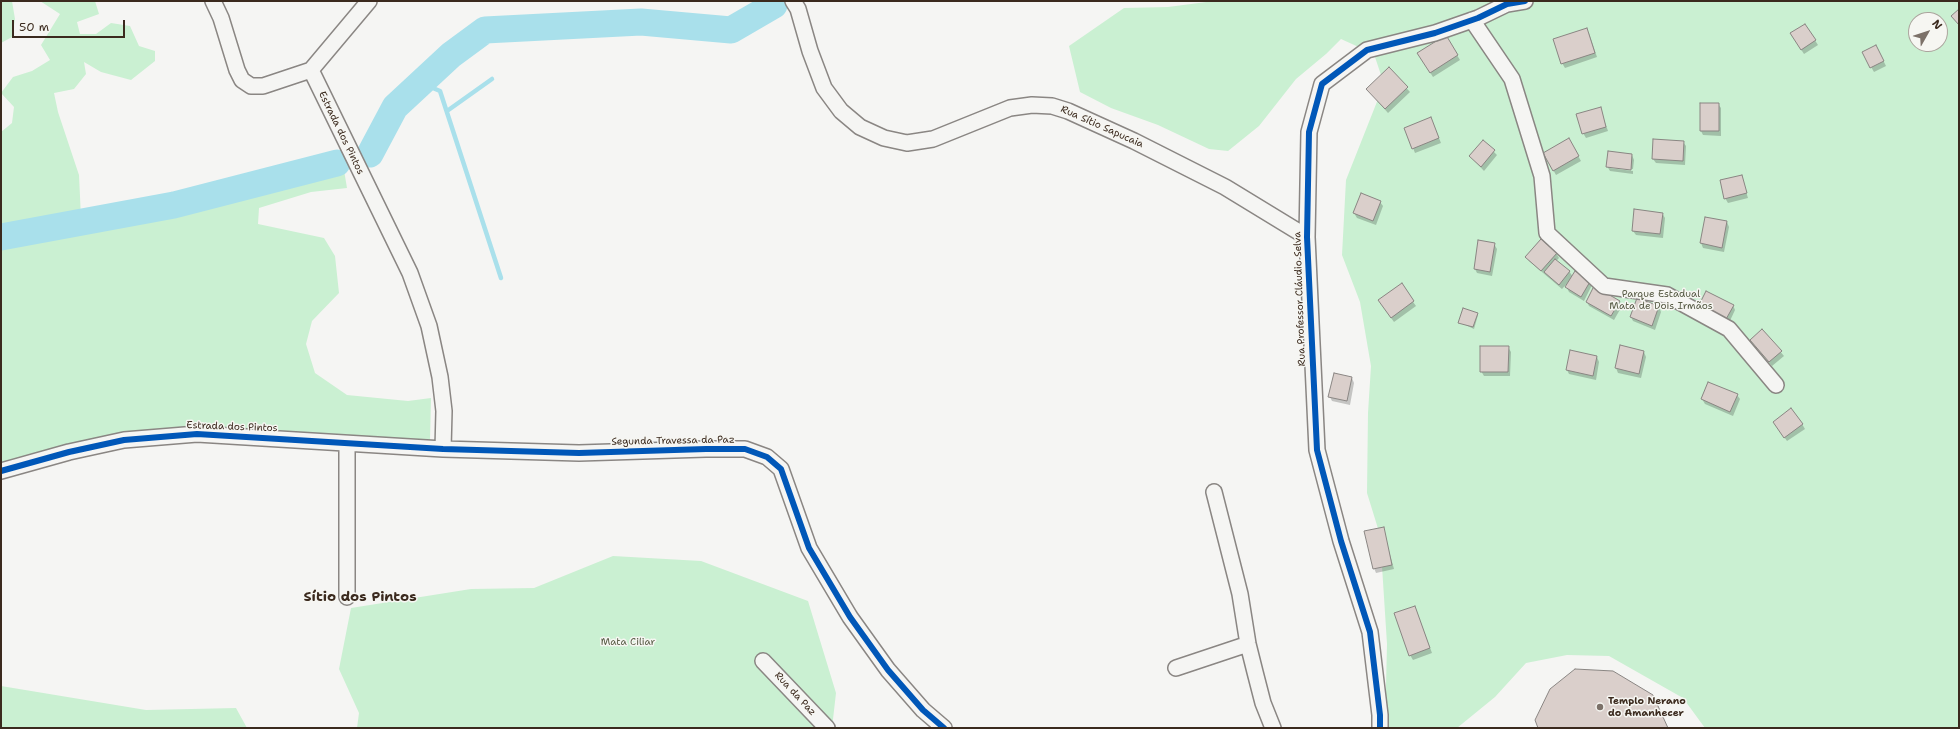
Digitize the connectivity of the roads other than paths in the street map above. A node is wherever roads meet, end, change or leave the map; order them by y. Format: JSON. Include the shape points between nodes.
{"nodes":[{"id":1,"x":213,"y":1,"type":"edge"},
{"id":2,"x":369,"y":1,"type":"edge"},
{"id":3,"x":793,"y":1,"type":"edge"},
{"id":4,"x":1525,"y":1,"type":"edge"},
{"id":5,"x":1472,"y":20,"type":"junction"},
{"id":6,"x":311,"y":70,"type":"junction"},
{"id":7,"x":1307,"y":237,"type":"junction"},
{"id":8,"x":1776,"y":385,"type":"dead end"},
{"id":9,"x":347,"y":444,"type":"junction"},
{"id":10,"x":443,"y":449,"type":"junction"},
{"id":11,"x":1,"y":471,"type":"edge"},
{"id":12,"x":1214,"y":492,"type":"dead end"},
{"id":13,"x":347,"y":597,"type":"dead end"},
{"id":14,"x":1248,"y":644,"type":"junction"},
{"id":15,"x":763,"y":661,"type":"dead end"},
{"id":16,"x":1176,"y":668,"type":"dead end"},
{"id":17,"x":827,"y":728,"type":"edge"},
{"id":18,"x":944,"y":728,"type":"edge"},
{"id":19,"x":1273,"y":728,"type":"edge"},
{"id":20,"x":1380,"y":728,"type":"edge"}],
"edges":[{"from":1,"to":6,"type":"street","via":[[242,80],[251,86],[263,86]]},
{"from":2,"to":6,"type":"street"},
{"from":3,"to":7,"type":"street","name":"Rua Sítio Sapucaia","via":[[798,9],[824,88],[841,111],[860,127],[884,138],[906,143],[933,139],[1010,108],[1052,106],[1128,138],[1225,187]]},
{"from":4,"to":5,"type":"street","name":"Rua Professor Cláudio Selva","via":[[1507,4]]},
{"from":5,"to":7,"type":"street","name":"Rua Professor Cláudio Selva","via":[[1435,33],[1367,50],[1322,84],[1309,132]]},
{"from":5,"to":8,"type":"street","via":[[1512,79],[1542,176],[1547,233],[1604,286],[1667,295],[1729,329]]},
{"from":6,"to":10,"type":"street","name":"Estrada dos Pintos","via":[[410,273],[429,326],[444,411]]},
{"from":7,"to":20,"type":"street","name":"Rua Professor Cláudio Selva","via":[[1317,450],[1341,541],[1370,632]]},
{"from":9,"to":10,"type":"street","name":"Estrada dos Pintos"},
{"from":9,"to":11,"type":"street","name":"Estrada dos Pintos","via":[[197,434],[124,440]]},
{"from":9,"to":13,"type":"street"},
{"from":10,"to":18,"type":"street","name":"Segunda Travessa da Paz","via":[[579,453],[745,449],[766,457],[781,470],[809,548],[850,617],[888,670],[923,710]]},
{"from":12,"to":14,"type":"street","via":[[1240,594]]},
{"from":14,"to":16,"type":"street"},
{"from":14,"to":19,"type":"street","via":[[1263,703]]},
{"from":15,"to":17,"type":"street","name":"Rua da Paz"}]}
